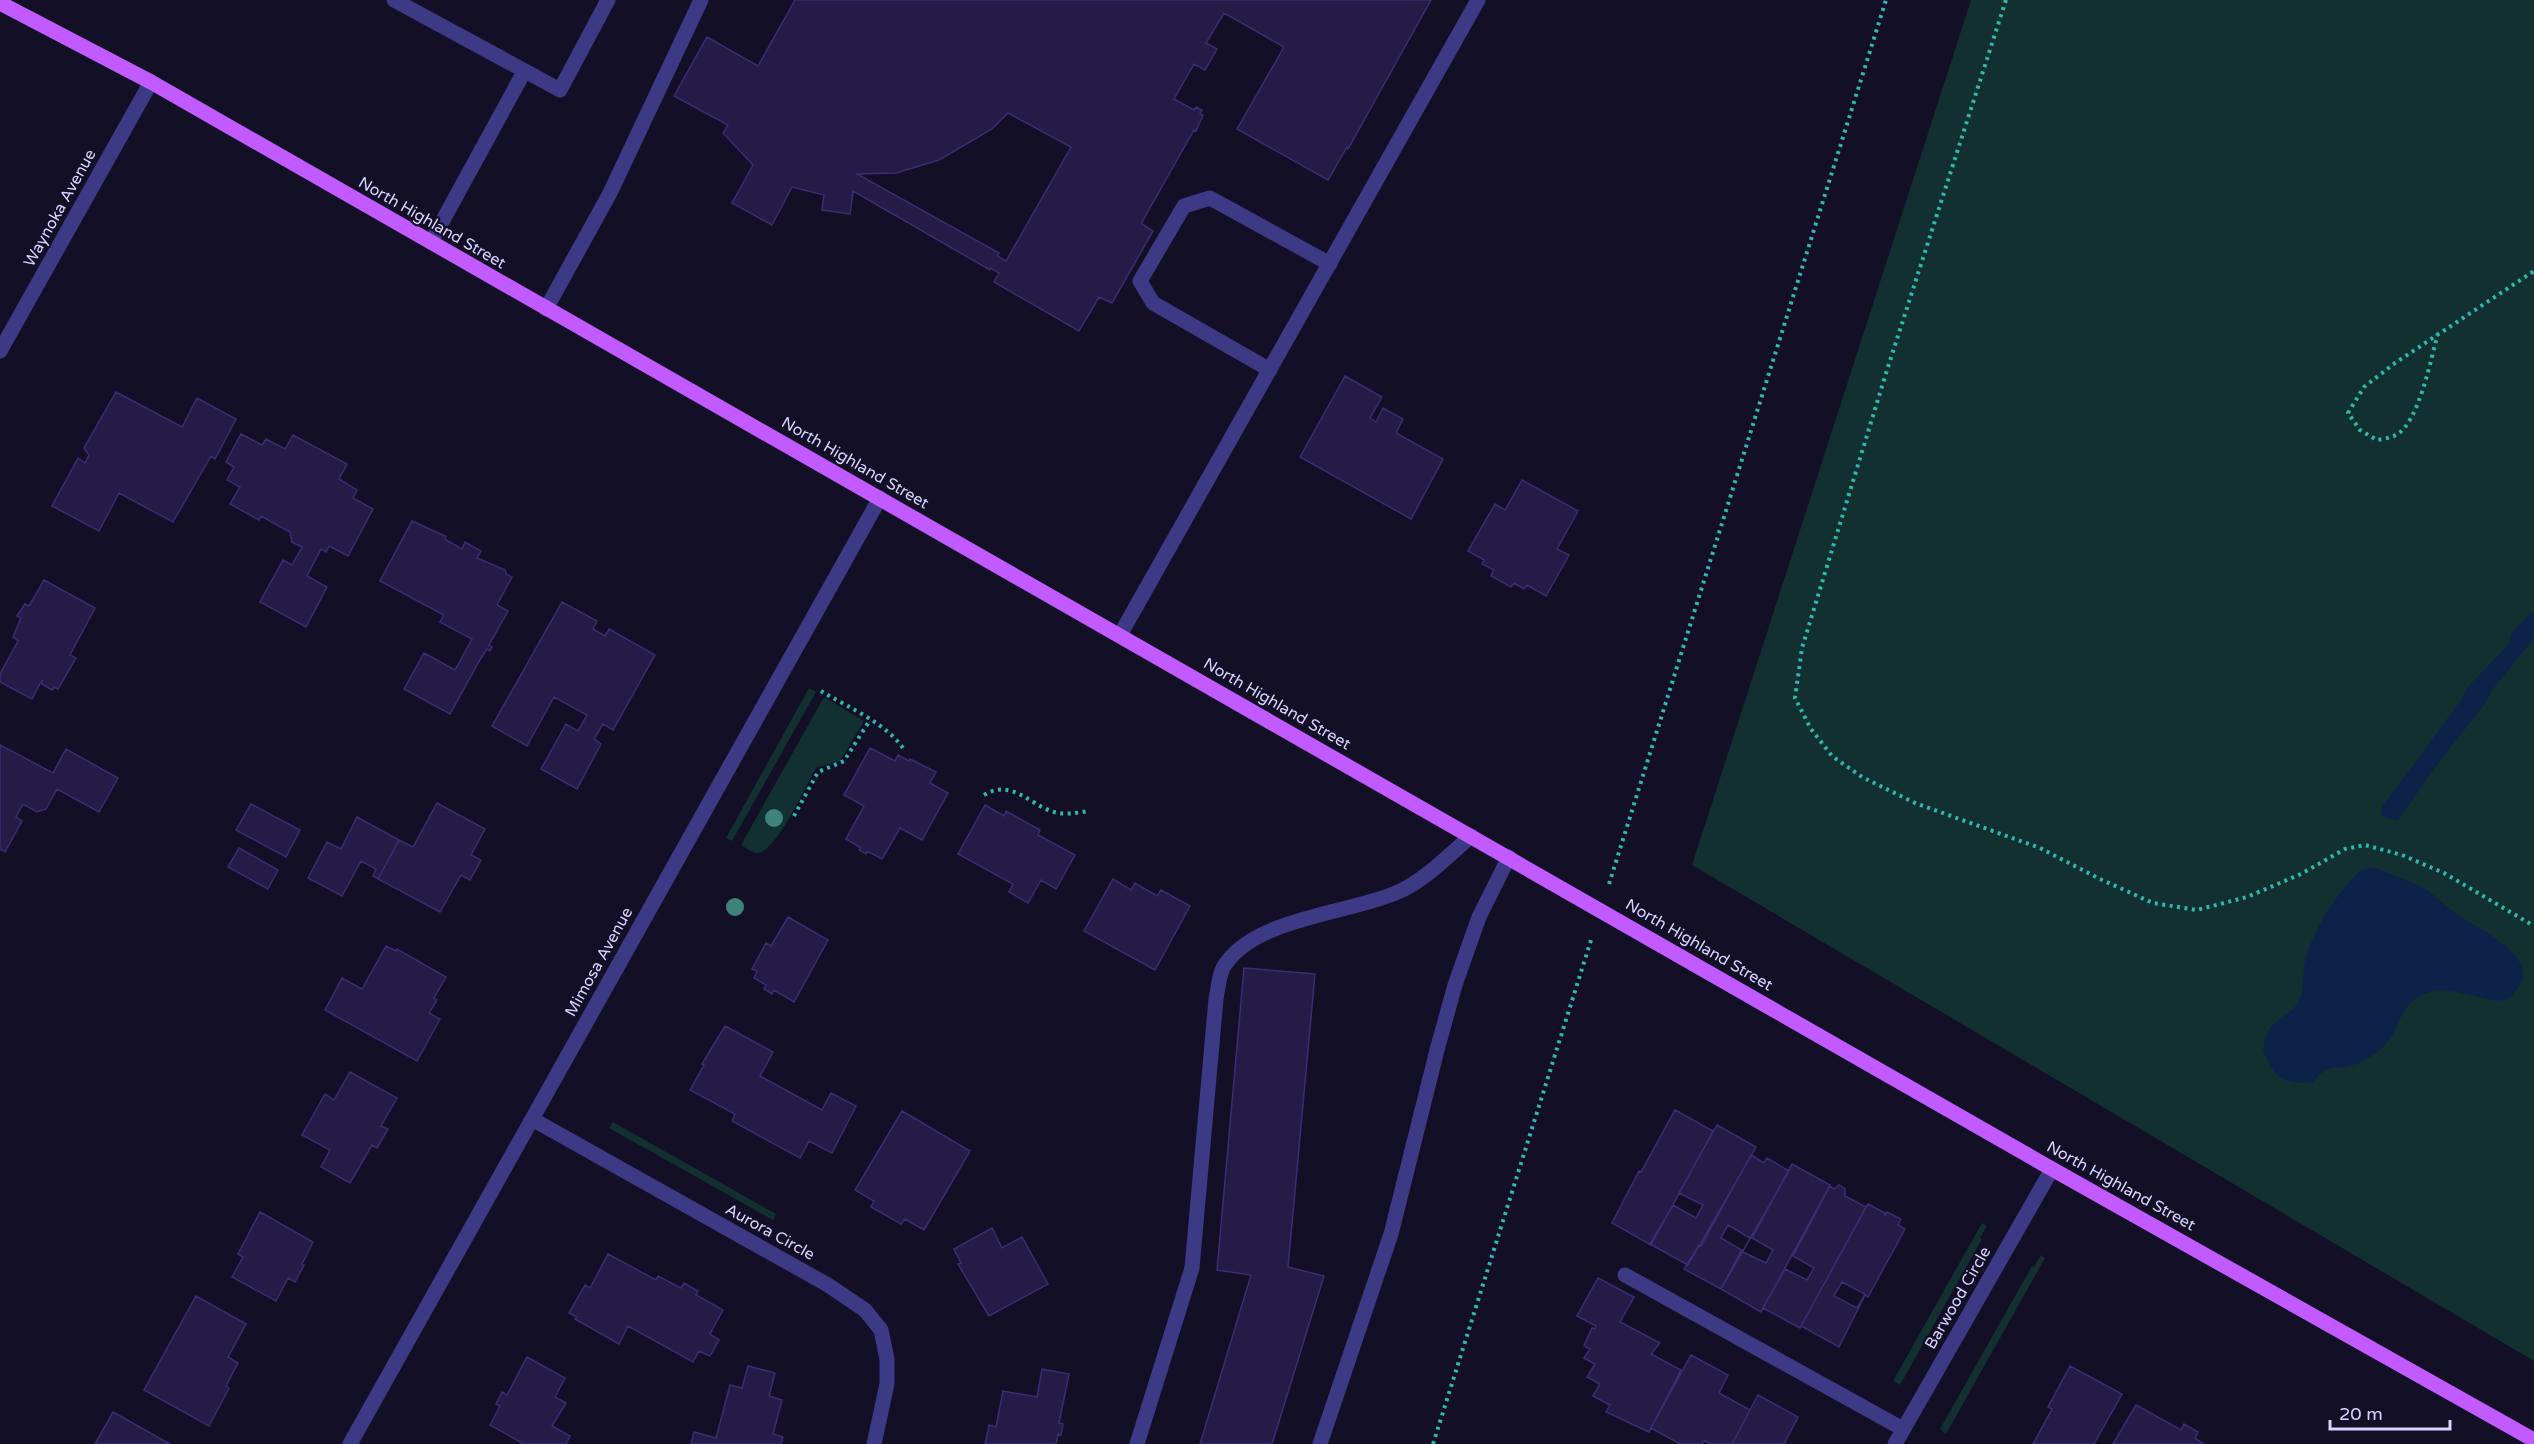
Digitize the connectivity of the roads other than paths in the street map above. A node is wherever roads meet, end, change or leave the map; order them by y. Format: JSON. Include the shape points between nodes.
{"nodes":[{"id":1,"x":393,"y":0,"type":"edge"},
{"id":2,"x":608,"y":0,"type":"edge"},
{"id":3,"x":701,"y":0,"type":"edge"},
{"id":4,"x":1478,"y":0,"type":"edge"},
{"id":5,"x":0,"y":3,"type":"edge"},
{"id":6,"x":524,"y":72,"type":"junction"},
{"id":7,"x":152,"y":82,"type":"junction"},
{"id":8,"x":431,"y":242,"type":"junction"},
{"id":9,"x":1330,"y":264,"type":"junction"},
{"id":10,"x":546,"y":309,"type":"junction"},
{"id":11,"x":0,"y":351,"type":"edge"},
{"id":12,"x":1270,"y":370,"type":"junction"},
{"id":13,"x":880,"y":498,"type":"junction"},
{"id":14,"x":1120,"y":635,"type":"junction"},
{"id":15,"x":1470,"y":836,"type":"junction"},
{"id":16,"x":1509,"y":857,"type":"junction"},
{"id":17,"x":532,"y":1119,"type":"junction"},
{"id":18,"x":2052,"y":1169,"type":"junction"},
{"id":19,"x":1625,"y":1275,"type":"dead end"},
{"id":20,"x":1903,"y":1429,"type":"junction"},
{"id":21,"x":2534,"y":1440,"type":"edge"},
{"id":22,"x":350,"y":1444,"type":"edge"},
{"id":23,"x":874,"y":1444,"type":"edge"},
{"id":24,"x":1137,"y":1444,"type":"edge"},
{"id":25,"x":1320,"y":1444,"type":"edge"},
{"id":26,"x":1895,"y":1444,"type":"edge"}],
"edges":[{"from":1,"to":6,"type":"street"},
{"from":2,"to":6,"type":"street","via":[[560,90]]},
{"from":3,"to":10,"type":"street","via":[[610,193]]},
{"from":4,"to":9,"type":"street"},
{"from":5,"to":7,"type":"main road","name":"North Highland Street"},
{"from":6,"to":8,"type":"street"},
{"from":7,"to":8,"type":"main road","name":"North Highland Street"},
{"from":7,"to":11,"type":"street","name":"Waynoka Avenue"},
{"from":8,"to":10,"type":"main road","name":"North Highland Street"},
{"from":9,"to":12,"type":"street"},
{"from":9,"to":12,"type":"street","via":[[1210,198],[1184,206],[1140,281],[1153,303]]},
{"from":10,"to":13,"type":"main road","name":"North Highland Street"},
{"from":12,"to":14,"type":"street"},
{"from":13,"to":14,"type":"main road","name":"North Highland Street"},
{"from":13,"to":17,"type":"street","name":"Mimosa Avenue"},
{"from":14,"to":15,"type":"main road","name":"North Highland Street"},
{"from":15,"to":16,"type":"main road","name":"North Highland Street"},
{"from":15,"to":24,"type":"street","via":[[1417,882],[1396,893],[1298,921],[1255,938],[1235,951],[1222,969],[1192,1268]]},
{"from":16,"to":18,"type":"main road","name":"North Highland Street"},
{"from":16,"to":25,"type":"street","via":[[1479,917],[1455,985],[1391,1234]]},
{"from":17,"to":22,"type":"street","name":"Mimosa Avenue"},
{"from":17,"to":23,"type":"street","name":"Aurora Circle","via":[[865,1310],[881,1330],[887,1359],[885,1403]]},
{"from":18,"to":20,"type":"street","name":"Barwood Circle"},
{"from":18,"to":21,"type":"main road","name":"North Highland Street"},
{"from":19,"to":20,"type":"street"},
{"from":20,"to":26,"type":"street","name":"Barwood Circle"}]}
